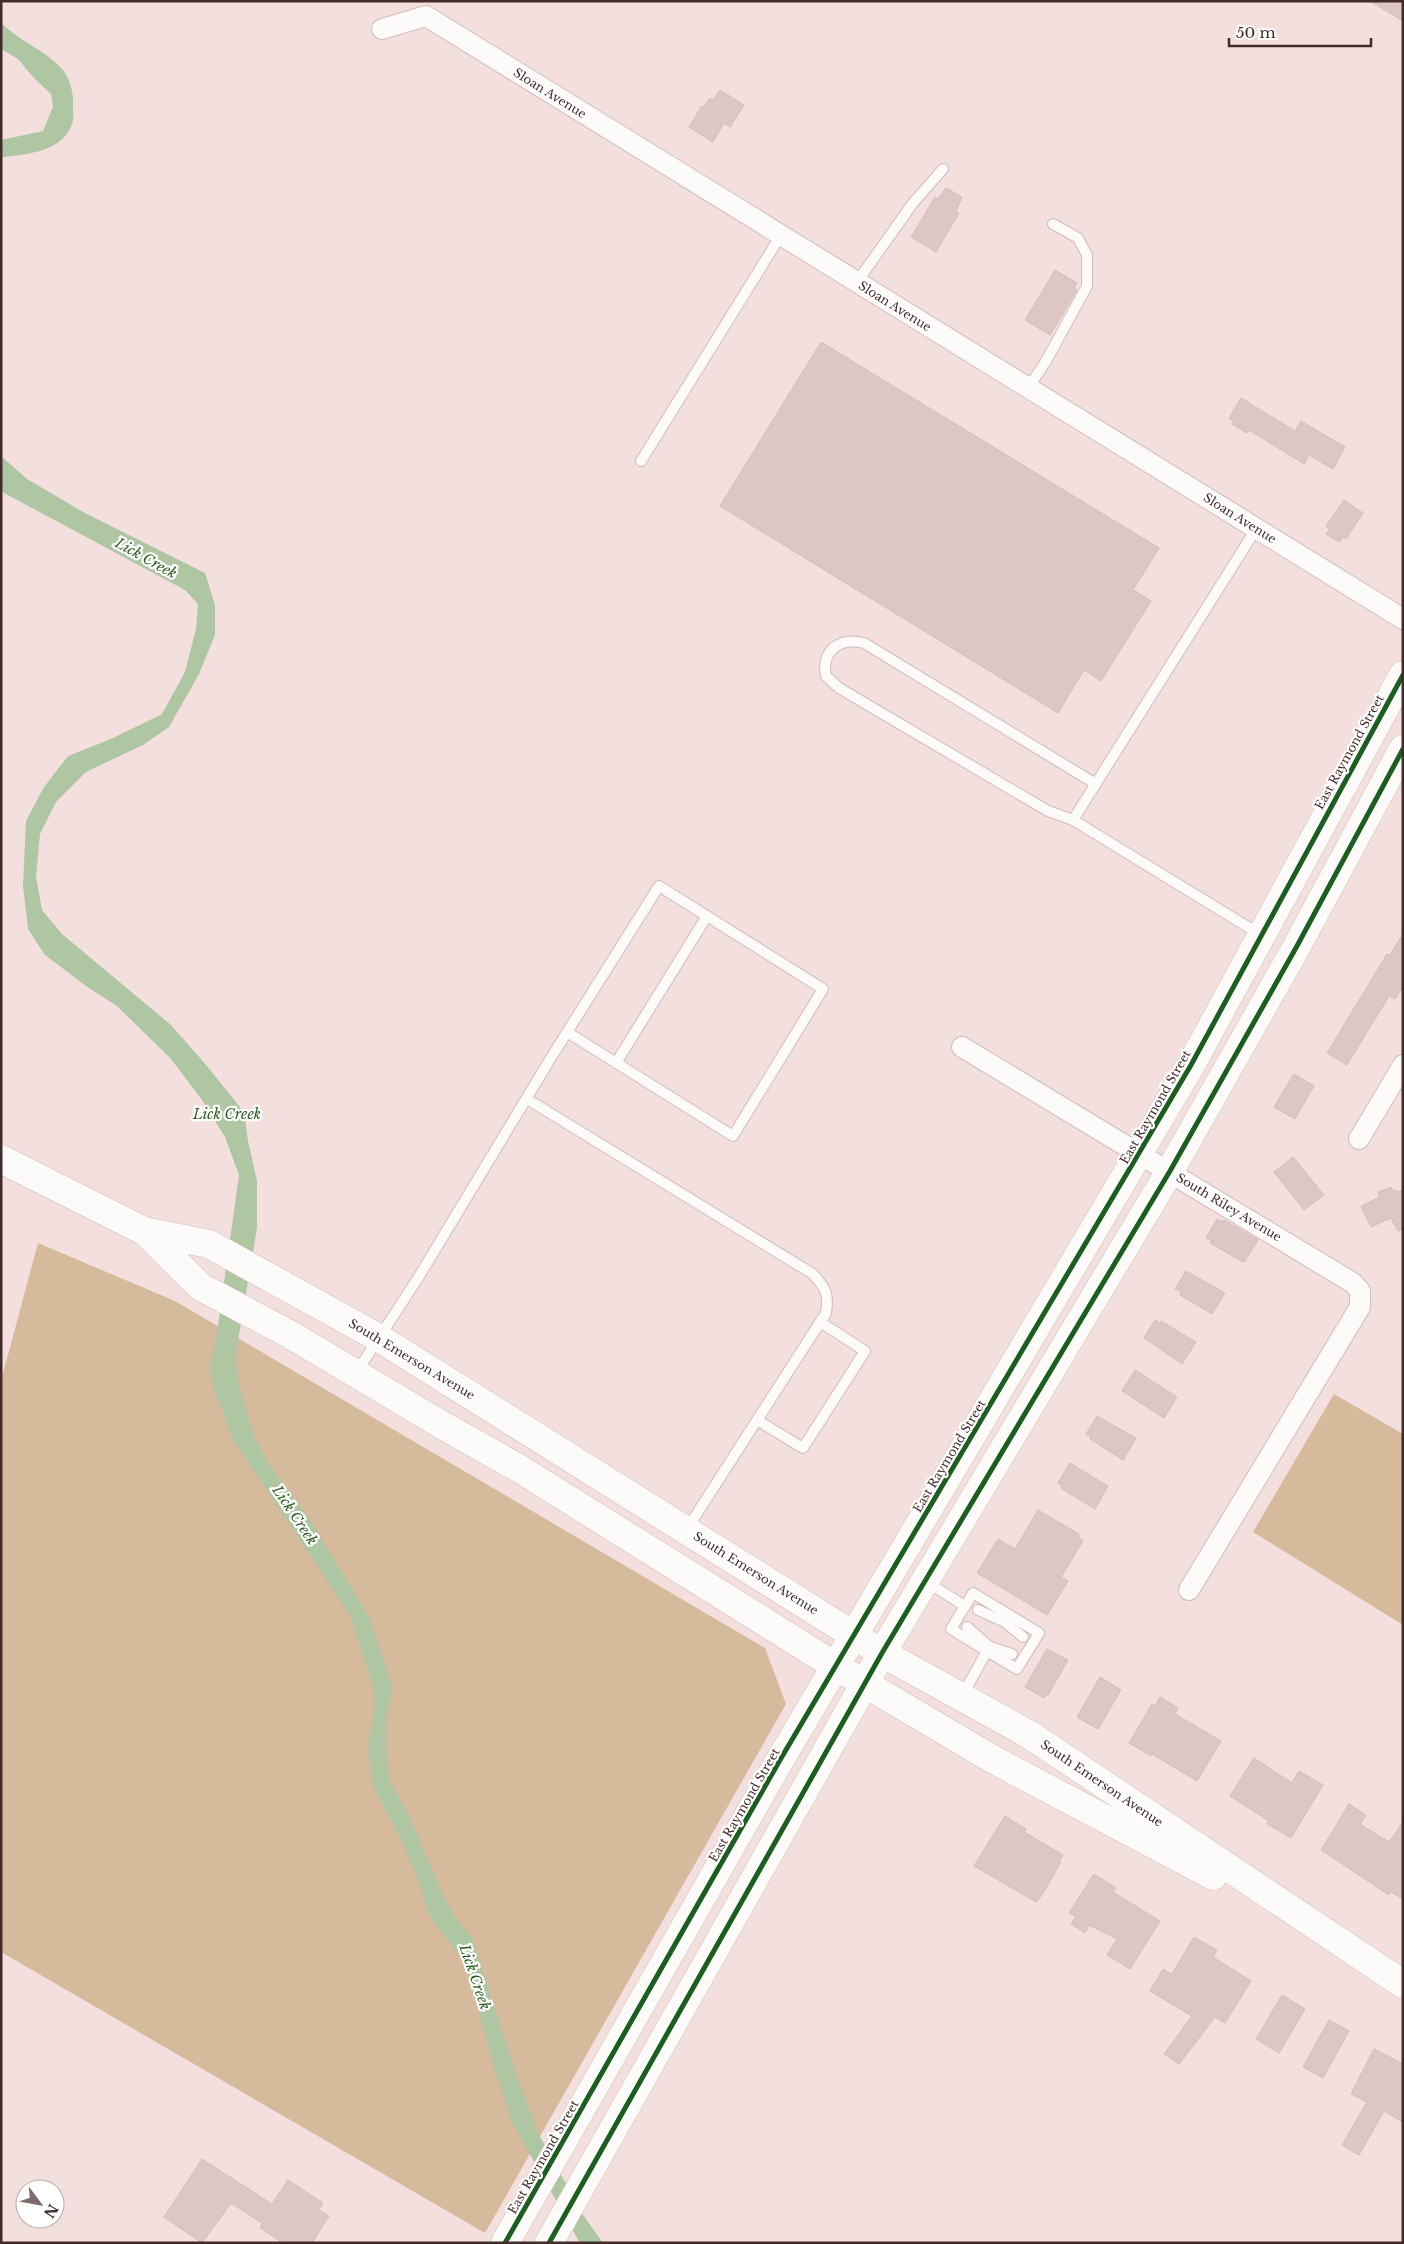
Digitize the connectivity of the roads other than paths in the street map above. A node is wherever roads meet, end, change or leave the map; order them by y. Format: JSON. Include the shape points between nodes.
{"nodes":[{"id":1,"x":382,"y":29,"type":"dead end"},
{"id":2,"x":943,"y":169,"type":"dead end"},
{"id":3,"x":1053,"y":224,"type":"dead end"},
{"id":4,"x":781,"y":235,"type":"junction"},
{"id":5,"x":857,"y":282,"type":"junction"},
{"id":6,"x":1028,"y":388,"type":"junction"},
{"id":7,"x":641,"y":461,"type":"dead end"},
{"id":8,"x":1256,"y":529,"type":"junction"},
{"id":9,"x":1403,"y":619,"type":"edge"},
{"id":10,"x":1403,"y":675,"type":"edge"},
{"id":11,"x":1403,"y":749,"type":"edge"},
{"id":12,"x":1096,"y":784,"type":"junction"},
{"id":13,"x":1073,"y":820,"type":"junction"},
{"id":14,"x":706,"y":916,"type":"junction"},
{"id":15,"x":1262,"y":935,"type":"junction"},
{"id":16,"x":567,"y":1032,"type":"junction"},
{"id":17,"x":962,"y":1047,"type":"dead end"},
{"id":18,"x":616,"y":1063,"type":"junction"},
{"id":19,"x":1403,"y":1065,"type":"edge"},
{"id":20,"x":527,"y":1099,"type":"junction"},
{"id":21,"x":1359,"y":1139,"type":"dead end"},
{"id":22,"x":1139,"y":1153,"type":"junction"},
{"id":23,"x":1,"y":1159,"type":"edge"},
{"id":24,"x":1170,"y":1171,"type":"junction"},
{"id":25,"x":144,"y":1231,"type":"junction"},
{"id":26,"x":820,"y":1322,"type":"junction"},
{"id":27,"x":379,"y":1338,"type":"junction"},
{"id":28,"x":356,"y":1374,"type":"junction"},
{"id":29,"x":757,"y":1420,"type":"junction"},
{"id":30,"x":686,"y":1530,"type":"junction"},
{"id":31,"x":925,"y":1582,"type":"junction"},
{"id":32,"x":1189,"y":1590,"type":"dead end"},
{"id":33,"x":964,"y":1606,"type":"junction"},
{"id":34,"x":978,"y":1610,"type":"dead end"},
{"id":35,"x":993,"y":1620,"type":"dead end"},
{"id":36,"x":1008,"y":1622,"type":"junction"},
{"id":37,"x":967,"y":1627,"type":"dead end"},
{"id":38,"x":855,"y":1636,"type":"junction"},
{"id":39,"x":982,"y":1637,"type":"dead end"},
{"id":40,"x":1022,"y":1637,"type":"dead end"},
{"id":41,"x":992,"y":1648,"type":"junction"},
{"id":42,"x":882,"y":1653,"type":"junction"},
{"id":43,"x":1012,"y":1654,"type":"dead end"},
{"id":44,"x":835,"y":1666,"type":"junction"},
{"id":45,"x":864,"y":1683,"type":"junction"},
{"id":46,"x":961,"y":1697,"type":"junction"},
{"id":47,"x":1351,"y":1950,"type":"junction"},
{"id":48,"x":1403,"y":1984,"type":"edge"},
{"id":49,"x":550,"y":2241,"type":"edge"},
{"id":50,"x":505,"y":2243,"type":"edge"}],
"edges":[{"from":1,"to":4,"type":"street","name":"Sloan Avenue","via":[[426,16]]},
{"from":2,"to":5,"type":"lane","via":[[913,203]]},
{"from":3,"to":6,"type":"lane","via":[[1078,238],[1087,255],[1087,286]]},
{"from":4,"to":5,"type":"street","name":"Sloan Avenue"},
{"from":4,"to":7,"type":"lane"},
{"from":5,"to":6,"type":"street","name":"Sloan Avenue"},
{"from":6,"to":8,"type":"street","name":"Sloan Avenue"},
{"from":8,"to":9,"type":"street","name":"Sloan Avenue"},
{"from":8,"to":12,"type":"lane"},
{"from":10,"to":15,"type":"main road","name":"East Raymond Street"},
{"from":11,"to":24,"type":"main road"},
{"from":12,"to":13,"type":"lane"},
{"from":12,"to":13,"type":"lane","via":[[864,643],[846,642],[830,651],[826,658],[826,676],[839,688],[1048,811]]},
{"from":13,"to":15,"type":"lane"},
{"from":14,"to":16,"type":"lane","via":[[659,886]]},
{"from":14,"to":18,"type":"lane"},
{"from":14,"to":18,"type":"lane","via":[[824,989],[733,1136]]},
{"from":15,"to":22,"type":"main road","name":"East Raymond Street"},
{"from":16,"to":18,"type":"lane"},
{"from":16,"to":20,"type":"lane"},
{"from":17,"to":22,"type":"street","name":"South Riley Avenue"},
{"from":19,"to":21,"type":"street"},
{"from":20,"to":26,"type":"lane","via":[[813,1274],[825,1287],[828,1300],[826,1313]]},
{"from":20,"to":27,"type":"lane"},
{"from":22,"to":24,"type":"street","name":"South Riley Avenue"},
{"from":22,"to":38,"type":"main road","name":"East Raymond Street"},
{"from":23,"to":25,"type":"main road","name":"South Emerson Avenue"},
{"from":24,"to":31,"type":"main road"},
{"from":24,"to":32,"type":"street","name":"South Riley Avenue","via":[[1353,1283],[1360,1295],[1360,1307]]},
{"from":25,"to":27,"type":"main road","name":"South Emerson Avenue","via":[[209,1244]]},
{"from":25,"to":28,"type":"main road","name":"South Emerson Avenue","via":[[202,1288]]},
{"from":26,"to":29,"type":"lane"},
{"from":26,"to":29,"type":"lane","via":[[865,1351],[803,1448]]},
{"from":27,"to":28,"type":"lane"},
{"from":27,"to":30,"type":"main road","name":"South Emerson Avenue"},
{"from":28,"to":44,"type":"main road","name":"South Emerson Avenue","via":[[520,1469]]},
{"from":29,"to":30,"type":"lane"},
{"from":30,"to":38,"type":"main road","name":"South Emerson Avenue"},
{"from":31,"to":33,"type":"lane"},
{"from":31,"to":42,"type":"main road"},
{"from":33,"to":36,"type":"lane","via":[[973,1593]]},
{"from":33,"to":41,"type":"lane","via":[[951,1629]]},
{"from":34,"to":36,"type":"lane"},
{"from":35,"to":36,"type":"lane"},
{"from":36,"to":40,"type":"lane"},
{"from":36,"to":41,"type":"lane","via":[[1039,1633],[1017,1669]]},
{"from":37,"to":41,"type":"lane"},
{"from":38,"to":42,"type":"main road","name":"South Emerson Avenue"},
{"from":38,"to":44,"type":"main road","name":"East Raymond Street"},
{"from":39,"to":41,"type":"lane"},
{"from":41,"to":43,"type":"lane"},
{"from":41,"to":46,"type":"lane"},
{"from":42,"to":45,"type":"main road"},
{"from":42,"to":46,"type":"main road","name":"South Emerson Avenue"},
{"from":44,"to":45,"type":"main road","name":"South Emerson Avenue"},
{"from":44,"to":50,"type":"main road","name":"East Raymond Street"},
{"from":45,"to":47,"type":"main road","name":"South Emerson Avenue","via":[[994,1760]]},
{"from":45,"to":49,"type":"main road"},
{"from":46,"to":47,"type":"main road","name":"South Emerson Avenue","via":[[1030,1735]]},
{"from":47,"to":48,"type":"main road","name":"South Emerson Avenue"}]}
